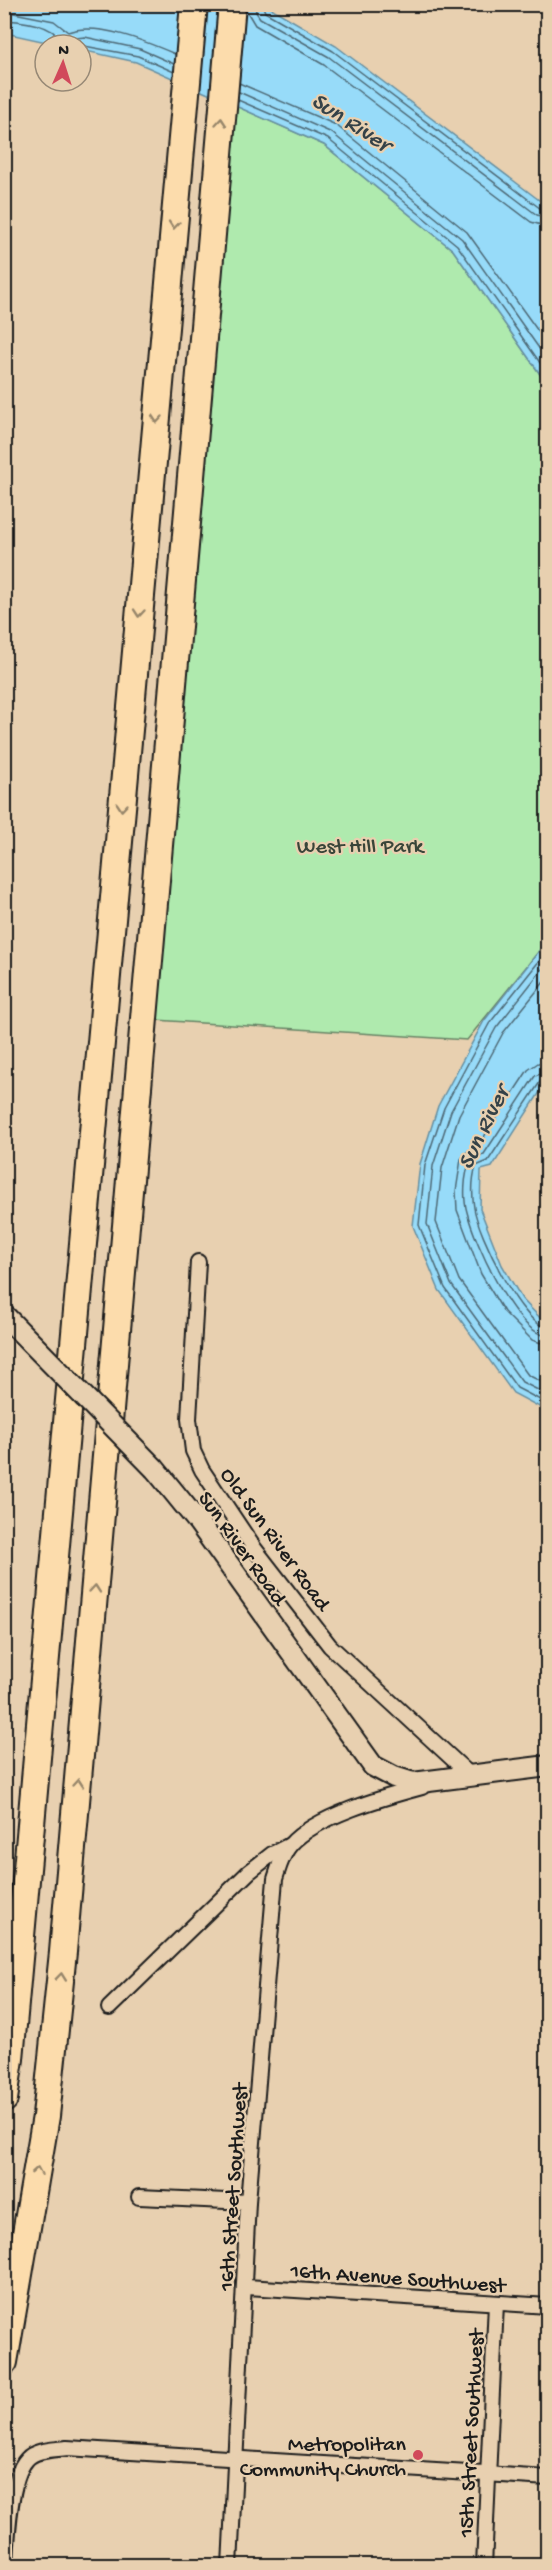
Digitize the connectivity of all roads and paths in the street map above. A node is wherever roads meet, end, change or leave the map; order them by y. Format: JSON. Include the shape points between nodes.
{"nodes":[{"id":1,"x":194,"y":4,"type":"edge"},
{"id":2,"x":232,"y":4,"type":"edge"},
{"id":3,"x":198,"y":1262,"type":"dead end"},
{"id":4,"x":4,"y":1315,"type":"edge"},
{"id":5,"x":548,"y":1766,"type":"edge"},
{"id":6,"x":470,"y":1775,"type":"junction"},
{"id":7,"x":448,"y":1780,"type":"junction"},
{"id":8,"x":291,"y":1845,"type":"junction"},
{"id":9,"x":109,"y":2008,"type":"dead end"},
{"id":10,"x":4,"y":2099,"type":"edge"},
{"id":11,"x":139,"y":2198,"type":"dead end"},
{"id":12,"x":249,"y":2202,"type":"junction"},
{"id":13,"x":28,"y":2229,"type":"junction"},
{"id":14,"x":246,"y":2287,"type":"junction"},
{"id":15,"x":496,"y":2303,"type":"junction"},
{"id":16,"x":548,"y":2306,"type":"edge"},
{"id":17,"x":4,"y":2327,"type":"edge"},
{"id":18,"x":4,"y":2362,"type":"edge"},
{"id":19,"x":236,"y":2457,"type":"junction"},
{"id":20,"x":488,"y":2474,"type":"junction"},
{"id":21,"x":548,"y":2478,"type":"edge"},
{"id":22,"x":6,"y":2565,"type":"edge"},
{"id":23,"x":230,"y":2565,"type":"edge"},
{"id":24,"x":484,"y":2565,"type":"edge"}],
"edges":[{"from":1,"to":10,"type":"highway","one_way":true},
{"from":13,"to":2,"type":"highway","one_way":true,"via":[[46,2116],[63,1952]]},
{"from":3,"to":6,"type":"street","name":"Old Sun River Road","via":[[189,1419],[193,1451],[202,1470],[254,1548],[330,1646]]},
{"from":4,"to":7,"type":"street","name":"Sun River Road","bridge":true,"via":[[155,1469],[199,1523],[374,1766],[413,1783]]},
{"from":5,"to":6,"type":"street","name":"Sun River Road"},
{"from":6,"to":7,"type":"street","name":"Sun River Road"},
{"from":7,"to":8,"type":"street","name":"16th Street Southwest","via":[[376,1799],[313,1827]]},
{"from":8,"to":9,"type":"street","via":[[249,1872]]},
{"from":8,"to":12,"type":"street","name":"16th Street Southwest","via":[[280,1861],[275,1879]]},
{"from":11,"to":12,"type":"street"},
{"from":12,"to":14,"type":"street","name":"16th Street Southwest"},
{"from":13,"to":17,"type":"highway"},
{"from":13,"to":18,"type":"highway"},
{"from":14,"to":15,"type":"street","name":"16th Avenue Southwest"},
{"from":14,"to":19,"type":"street","name":"16th Street Southwest"},
{"from":15,"to":16,"type":"street","name":"16th Avenue Southwest"},
{"from":15,"to":20,"type":"street","name":"15th Street Southwest"},
{"from":19,"to":20,"type":"street"},
{"from":19,"to":22,"type":"street","via":[[68,2448],[27,2458],[17,2476],[7,2530]]},
{"from":19,"to":23,"type":"street","name":"16th Street Southwest"},
{"from":20,"to":21,"type":"street"},
{"from":20,"to":24,"type":"street","name":"15th Street Southwest"}]}
